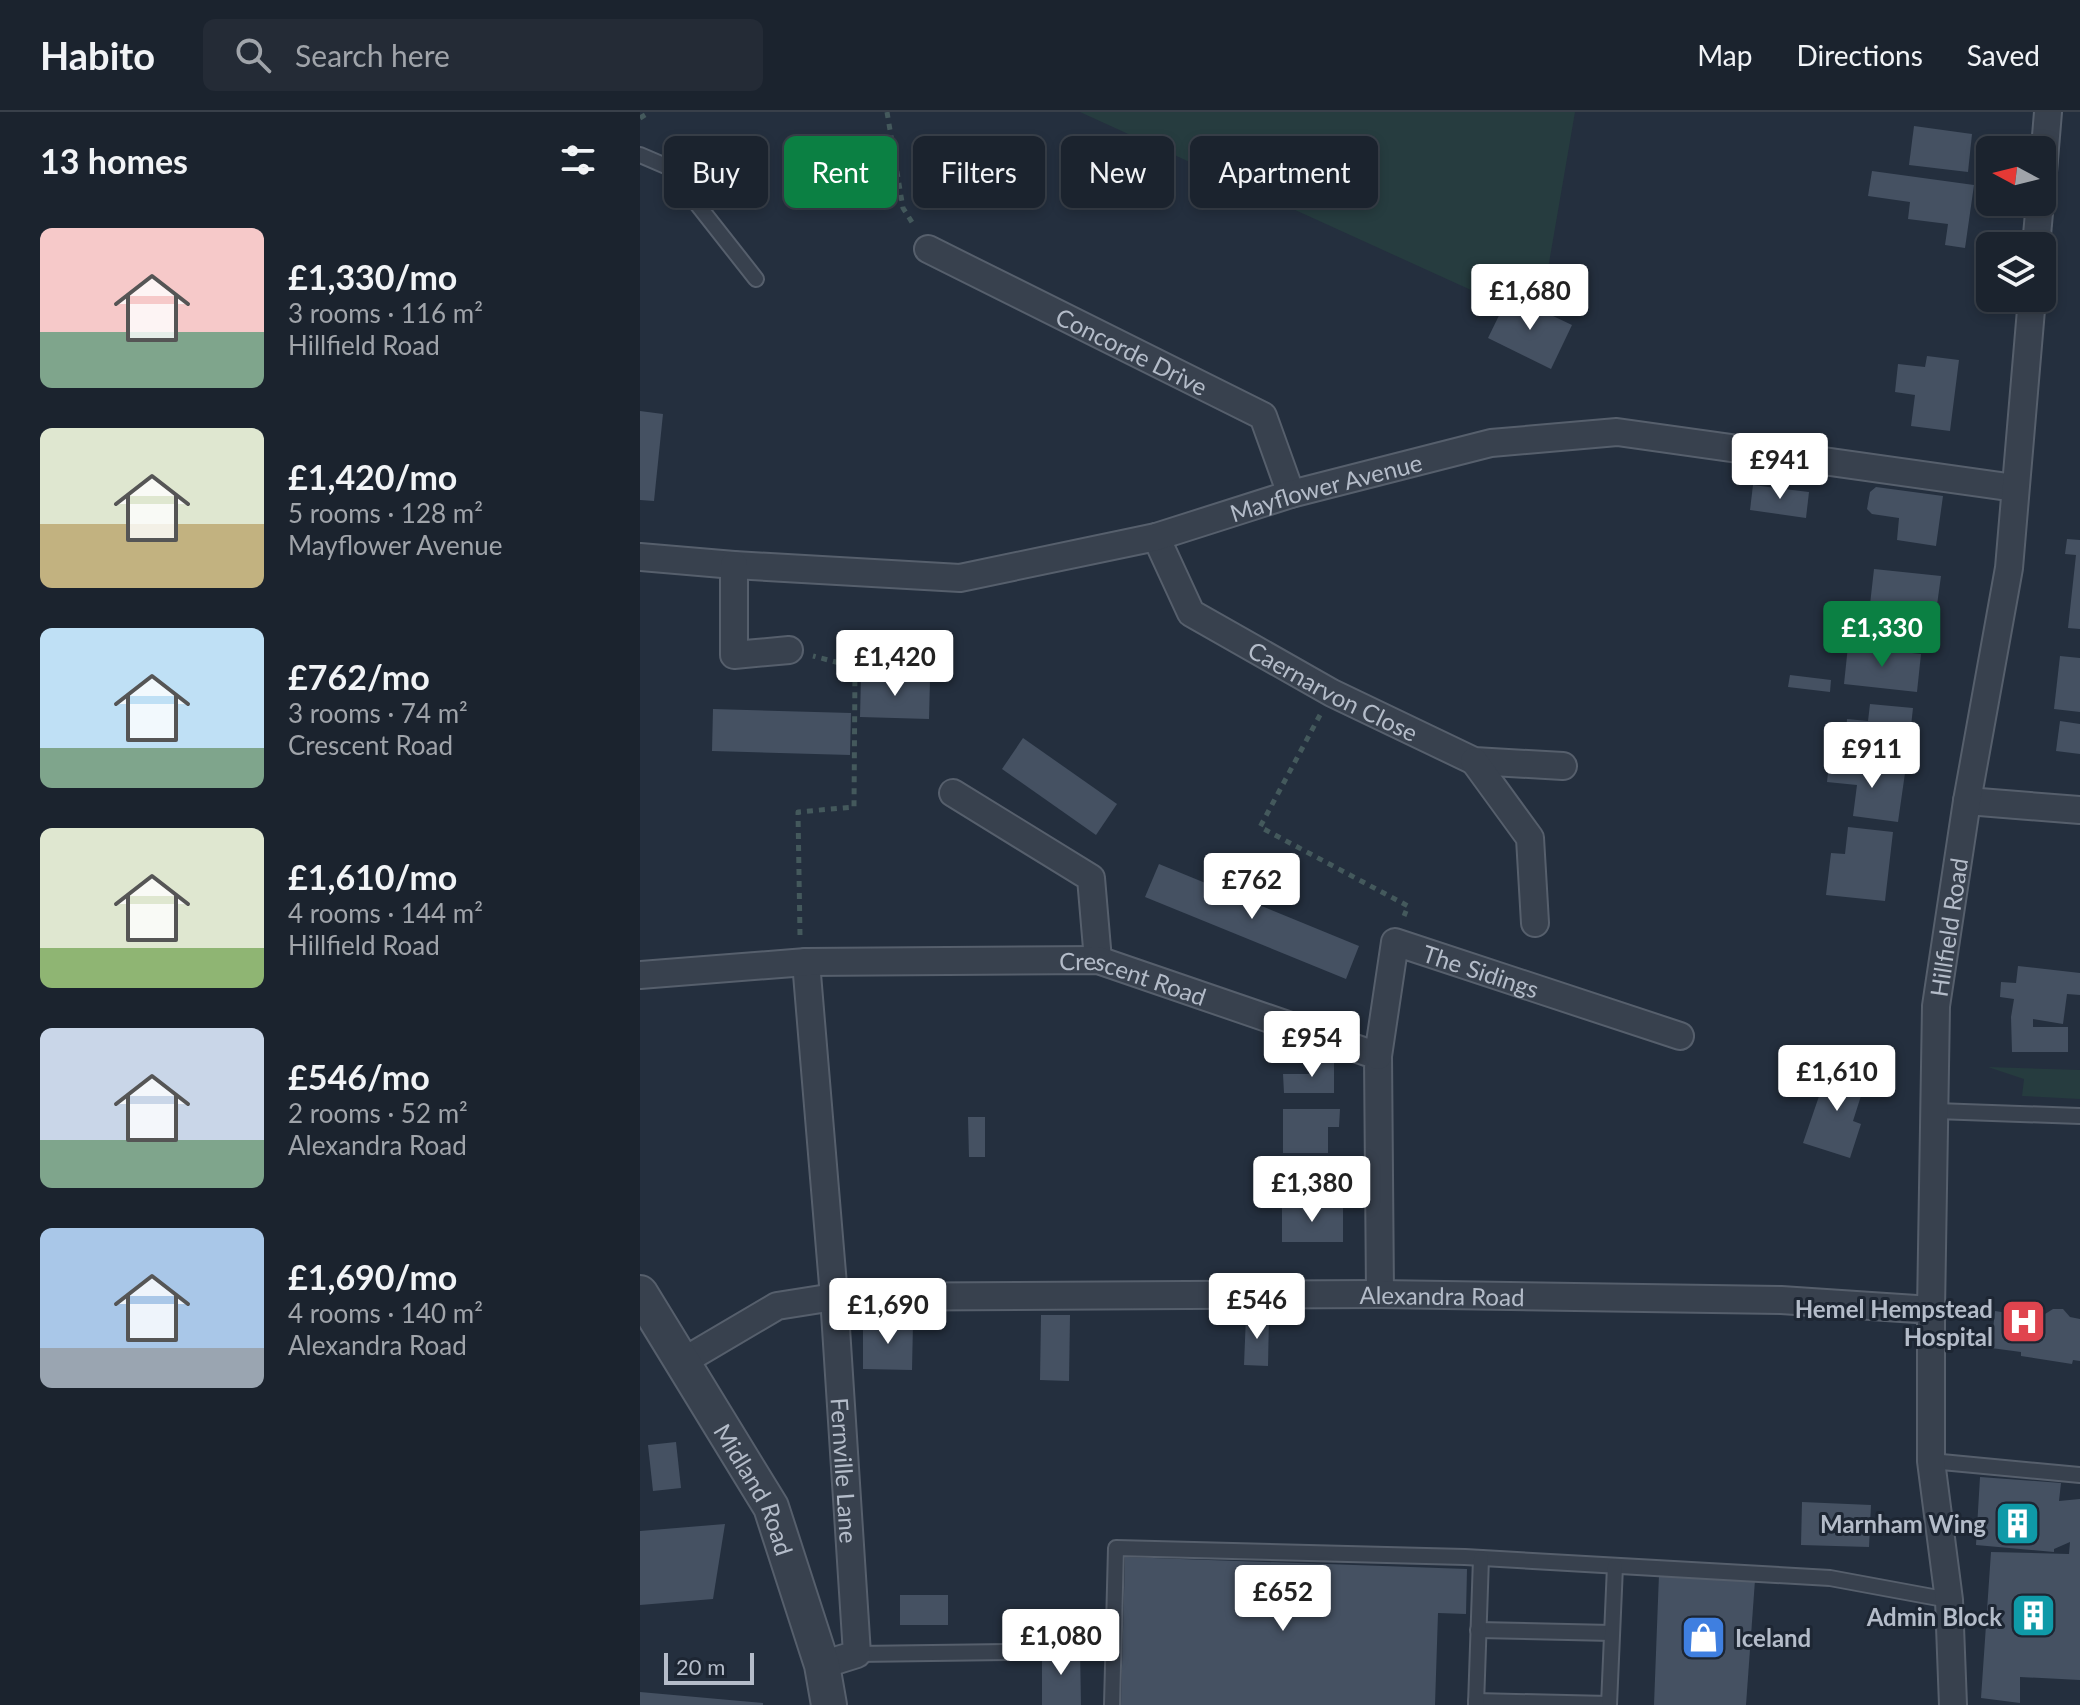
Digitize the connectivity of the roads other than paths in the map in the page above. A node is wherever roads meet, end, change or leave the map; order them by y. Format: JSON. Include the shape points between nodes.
{"nodes":[{"id":1,"x":2048,"y":112,"type":"edge"},
{"id":2,"x":2046,"y":136,"type":"edge"},
{"id":3,"x":640,"y":155,"type":"edge"},
{"id":4,"x":928,"y":249,"type":"road end"},
{"id":5,"x":756,"y":279,"type":"dead end"},
{"id":6,"x":2031,"y":312,"type":"edge"},
{"id":7,"x":2015,"y":488,"type":"junction"},
{"id":8,"x":1291,"y":494,"type":"junction"},
{"id":9,"x":1156,"y":537,"type":"junction"},
{"id":10,"x":640,"y":557,"type":"edge"},
{"id":11,"x":734,"y":565,"type":"junction"},
{"id":12,"x":789,"y":650,"type":"road end"},
{"id":13,"x":1474,"y":761,"type":"junction"},
{"id":14,"x":1563,"y":766,"type":"dead end"},
{"id":15,"x":953,"y":793,"type":"dead end"},
{"id":16,"x":1967,"y":801,"type":"junction"},
{"id":17,"x":2080,"y":810,"type":"edge"},
{"id":18,"x":1535,"y":923,"type":"dead end"},
{"id":19,"x":1098,"y":960,"type":"junction"},
{"id":20,"x":806,"y":962,"type":"junction"},
{"id":21,"x":640,"y":975,"type":"edge"},
{"id":22,"x":1680,"y":1036,"type":"dead end"},
{"id":23,"x":1378,"y":1056,"type":"junction"},
{"id":24,"x":1936,"y":1111,"type":"junction"},
{"id":25,"x":2080,"y":1116,"type":"edge"},
{"id":26,"x":640,"y":1293,"type":"edge"},
{"id":27,"x":1380,"y":1294,"type":"junction"},
{"id":28,"x":834,"y":1297,"type":"junction"},
{"id":29,"x":1931,"y":1310,"type":"junction"},
{"id":30,"x":682,"y":1362,"type":"junction"},
{"id":31,"x":1931,"y":1461,"type":"junction"},
{"id":32,"x":2080,"y":1475,"type":"edge"},
{"id":33,"x":1481,"y":1558,"type":"junction"},
{"id":34,"x":1615,"y":1566,"type":"junction"},
{"id":35,"x":1949,"y":1600,"type":"junction"},
{"id":36,"x":1478,"y":1630,"type":"junction"},
{"id":37,"x":1612,"y":1633,"type":"junction"},
{"id":38,"x":1007,"y":1652,"type":"dead end"},
{"id":39,"x":857,"y":1654,"type":"junction"},
{"id":40,"x":822,"y":1665,"type":"junction"},
{"id":41,"x":1476,"y":1703,"type":"edge"},
{"id":42,"x":1609,"y":1704,"type":"edge"},
{"id":43,"x":829,"y":1705,"type":"edge"},
{"id":44,"x":1112,"y":1705,"type":"edge"},
{"id":45,"x":1953,"y":1705,"type":"edge"}],
"edges":[{"from":1,"to":2,"type":"street"},
{"from":3,"to":5,"type":"lane","via":[[668,167]]},
{"from":4,"to":8,"type":"street","name":"Concorde Drive","via":[[1263,416]]},
{"from":6,"to":7,"type":"street","name":"Hillfield Road"},
{"from":7,"to":8,"type":"street","name":"Mayflower Avenue","via":[[1617,432],[1491,443]]},
{"from":7,"to":16,"type":"street","name":"Hillfield Road","via":[[2009,568]]},
{"from":8,"to":9,"type":"street","name":"Mayflower Avenue"},
{"from":9,"to":11,"type":"street","name":"Mayflower Avenue","via":[[960,578]]},
{"from":9,"to":13,"type":"street","name":"Caernarvon Close","via":[[1191,613],[1332,693]]},
{"from":10,"to":11,"type":"street","name":"Mayflower Avenue"},
{"from":11,"to":12,"type":"street","via":[[734,655]]},
{"from":13,"to":14,"type":"street","name":"Caernarvon Close"},
{"from":13,"to":18,"type":"street","via":[[1530,838]]},
{"from":15,"to":19,"type":"street","via":[[1091,878]]},
{"from":16,"to":17,"type":"street"},
{"from":16,"to":24,"type":"street","name":"Hillfield Road","via":[[1936,1006]]},
{"from":19,"to":20,"type":"street","name":"Crescent Road"},
{"from":19,"to":23,"type":"street","name":"Crescent Road"},
{"from":20,"to":21,"type":"street","name":"Crescent Road"},
{"from":20,"to":28,"type":"street","name":"Fernville Lane"},
{"from":22,"to":23,"type":"street","name":"The Sidings","via":[[1395,942]]},
{"from":23,"to":27,"type":"street"},
{"from":24,"to":25,"type":"lane"},
{"from":24,"to":29,"type":"street","name":"Hillfield Road"},
{"from":26,"to":30,"type":"street","name":"Midland Road"},
{"from":27,"to":28,"type":"street","name":"Alexandra Road"},
{"from":27,"to":29,"type":"street","name":"Alexandra Road","via":[[1781,1300]]},
{"from":28,"to":30,"type":"street","name":"Alexandra Road","via":[[777,1306]]},
{"from":28,"to":39,"type":"street","name":"Fernville Lane"},
{"from":29,"to":31,"type":"street","name":"Hillfield Road"},
{"from":30,"to":40,"type":"street","name":"Midland Road","via":[[771,1507]]},
{"from":31,"to":32,"type":"lane"},
{"from":31,"to":35,"type":"street","name":"Hillfield Road"},
{"from":33,"to":34,"type":"lane"},
{"from":33,"to":36,"type":"lane"},
{"from":33,"to":44,"type":"lane","via":[[1182,1554],[1116,1548]]},
{"from":34,"to":35,"type":"lane","via":[[1830,1578]]},
{"from":34,"to":37,"type":"lane"},
{"from":35,"to":45,"type":"street","name":"Hillfield Road"},
{"from":36,"to":37,"type":"lane"},
{"from":36,"to":41,"type":"lane"},
{"from":37,"to":42,"type":"lane"},
{"from":38,"to":39,"type":"lane"},
{"from":39,"to":40,"type":"street"},
{"from":40,"to":43,"type":"street","name":"Midland Road"},
{"from":41,"to":42,"type":"lane"}]}
